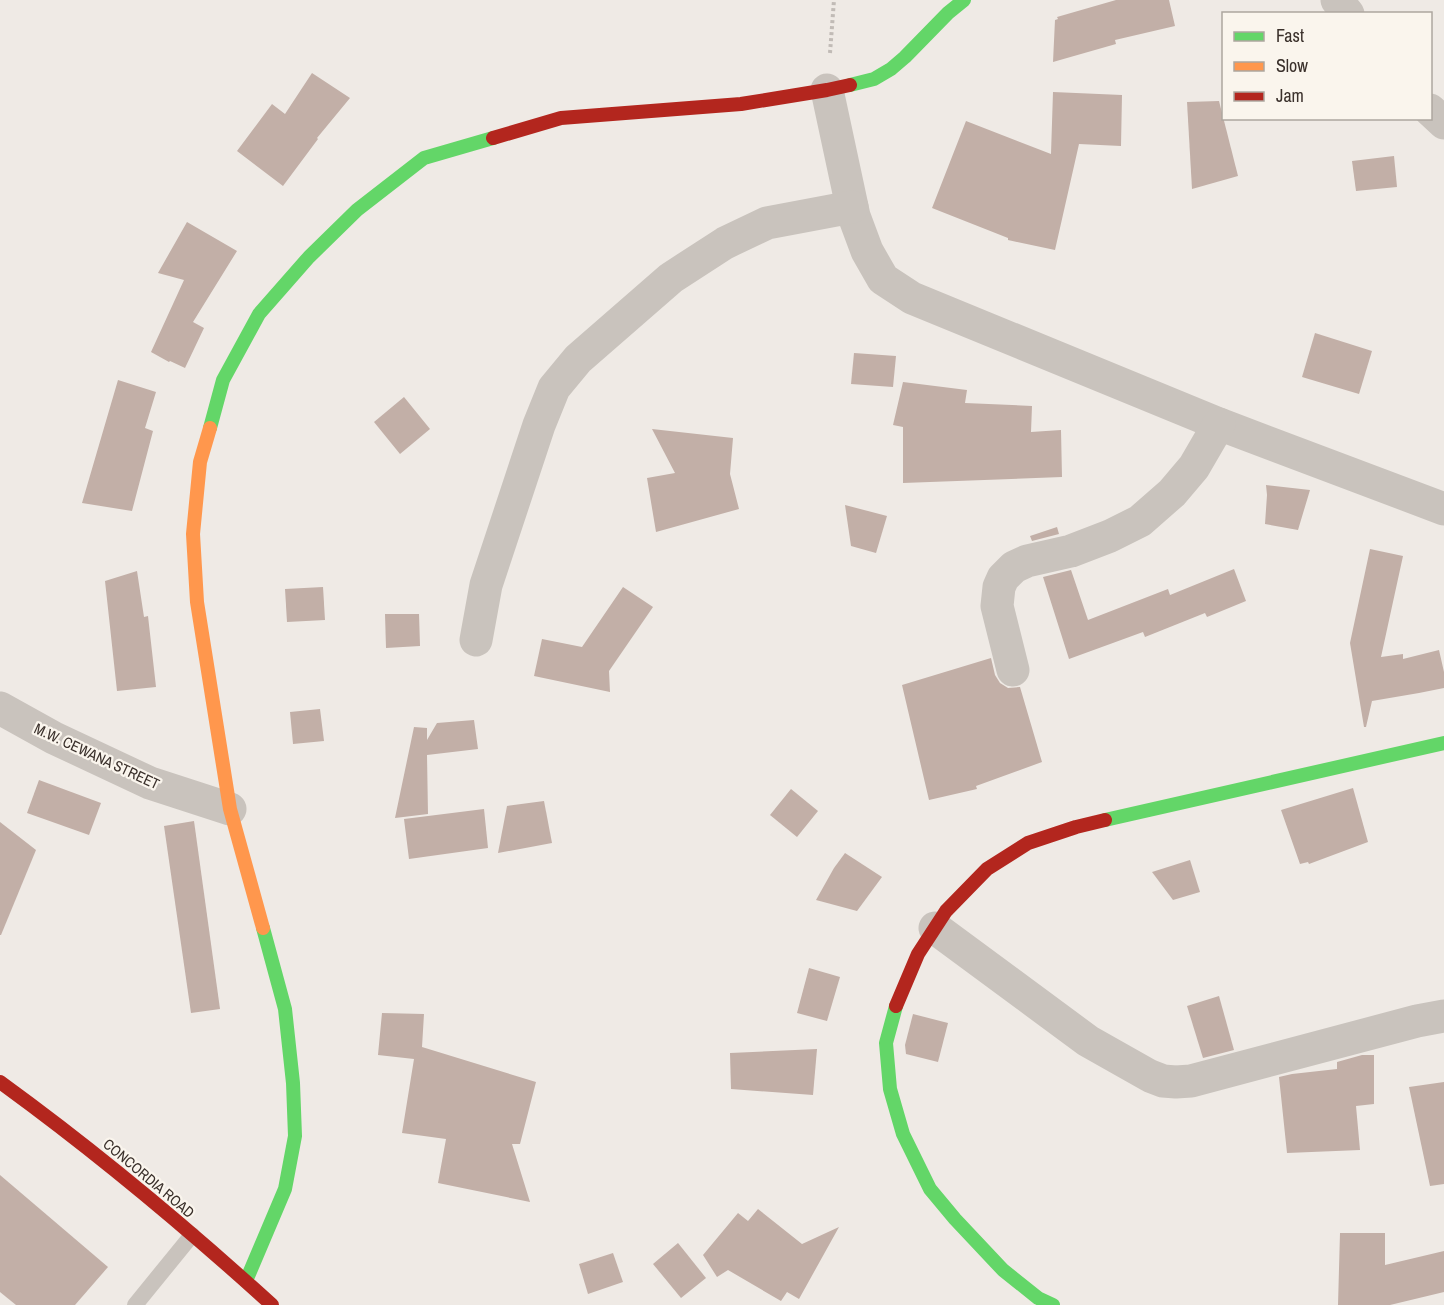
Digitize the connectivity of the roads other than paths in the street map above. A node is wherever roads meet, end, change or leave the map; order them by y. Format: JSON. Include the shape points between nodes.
{"nodes":[{"id":1,"x":964,"y":0,"type":"edge"},
{"id":2,"x":1337,"y":0,"type":"edge"},
{"id":3,"x":1346,"y":12,"type":"edge"},
{"id":4,"x":827,"y":90,"type":"junction"},
{"id":5,"x":1432,"y":111,"type":"edge"},
{"id":6,"x":1444,"y":123,"type":"edge"},
{"id":7,"x":852,"y":207,"type":"junction"},
{"id":8,"x":1219,"y":424,"type":"junction"},
{"id":9,"x":1444,"y":509,"type":"edge"},
{"id":10,"x":476,"y":640,"type":"dead end"},
{"id":11,"x":1013,"y":670,"type":"dead end"},
{"id":12,"x":0,"y":708,"type":"edge"},
{"id":13,"x":1444,"y":743,"type":"edge"},
{"id":14,"x":230,"y":809,"type":"junction"},
{"id":15,"x":935,"y":928,"type":"junction"},
{"id":16,"x":1444,"y":1016,"type":"edge"},
{"id":17,"x":0,"y":1082,"type":"edge"},
{"id":18,"x":192,"y":1235,"type":"junction"},
{"id":19,"x":246,"y":1281,"type":"junction"},
{"id":20,"x":135,"y":1305,"type":"edge"},
{"id":21,"x":272,"y":1305,"type":"edge"},
{"id":22,"x":1053,"y":1305,"type":"edge"}],
"edges":[{"from":1,"to":4,"type":"street","via":[[891,69],[874,79]]},
{"from":2,"to":3,"type":"street"},
{"from":4,"to":7,"type":"street"},
{"from":4,"to":14,"type":"street","via":[[741,104],[561,118],[424,158],[357,210],[259,314],[223,380],[200,462],[193,534],[197,602]]},
{"from":5,"to":6,"type":"street"},
{"from":7,"to":8,"type":"street","via":[[867,251],[883,279],[912,298]]},
{"from":7,"to":10,"type":"street","via":[[767,224],[725,243],[671,278],[578,359],[554,388],[539,424],[486,585]]},
{"from":8,"to":9,"type":"street"},
{"from":8,"to":11,"type":"street","via":[[1194,466],[1172,493],[1140,521],[1071,550],[1027,561],[1003,578],[997,606]]},
{"from":12,"to":14,"type":"street","name":"M.W. CEWANA STREET","via":[[150,783]]},
{"from":13,"to":15,"type":"street","via":[[1076,827],[1028,843],[987,869],[945,911]]},
{"from":14,"to":19,"type":"street","via":[[285,1009],[295,1136],[285,1190]]},
{"from":15,"to":16,"type":"street","via":[[1088,1041],[1163,1081],[1191,1081]]},
{"from":15,"to":22,"type":"street","via":[[918,954],[885,1043],[890,1089],[903,1134],[930,1189],[955,1220],[1003,1270]]},
{"from":17,"to":18,"type":"street","name":"CONCORDIA ROAD"},
{"from":18,"to":19,"type":"street","name":"CONCORDIA ROAD"},
{"from":18,"to":20,"type":"lane"},
{"from":19,"to":21,"type":"street","name":"CONCORDIA ROAD"}]}
